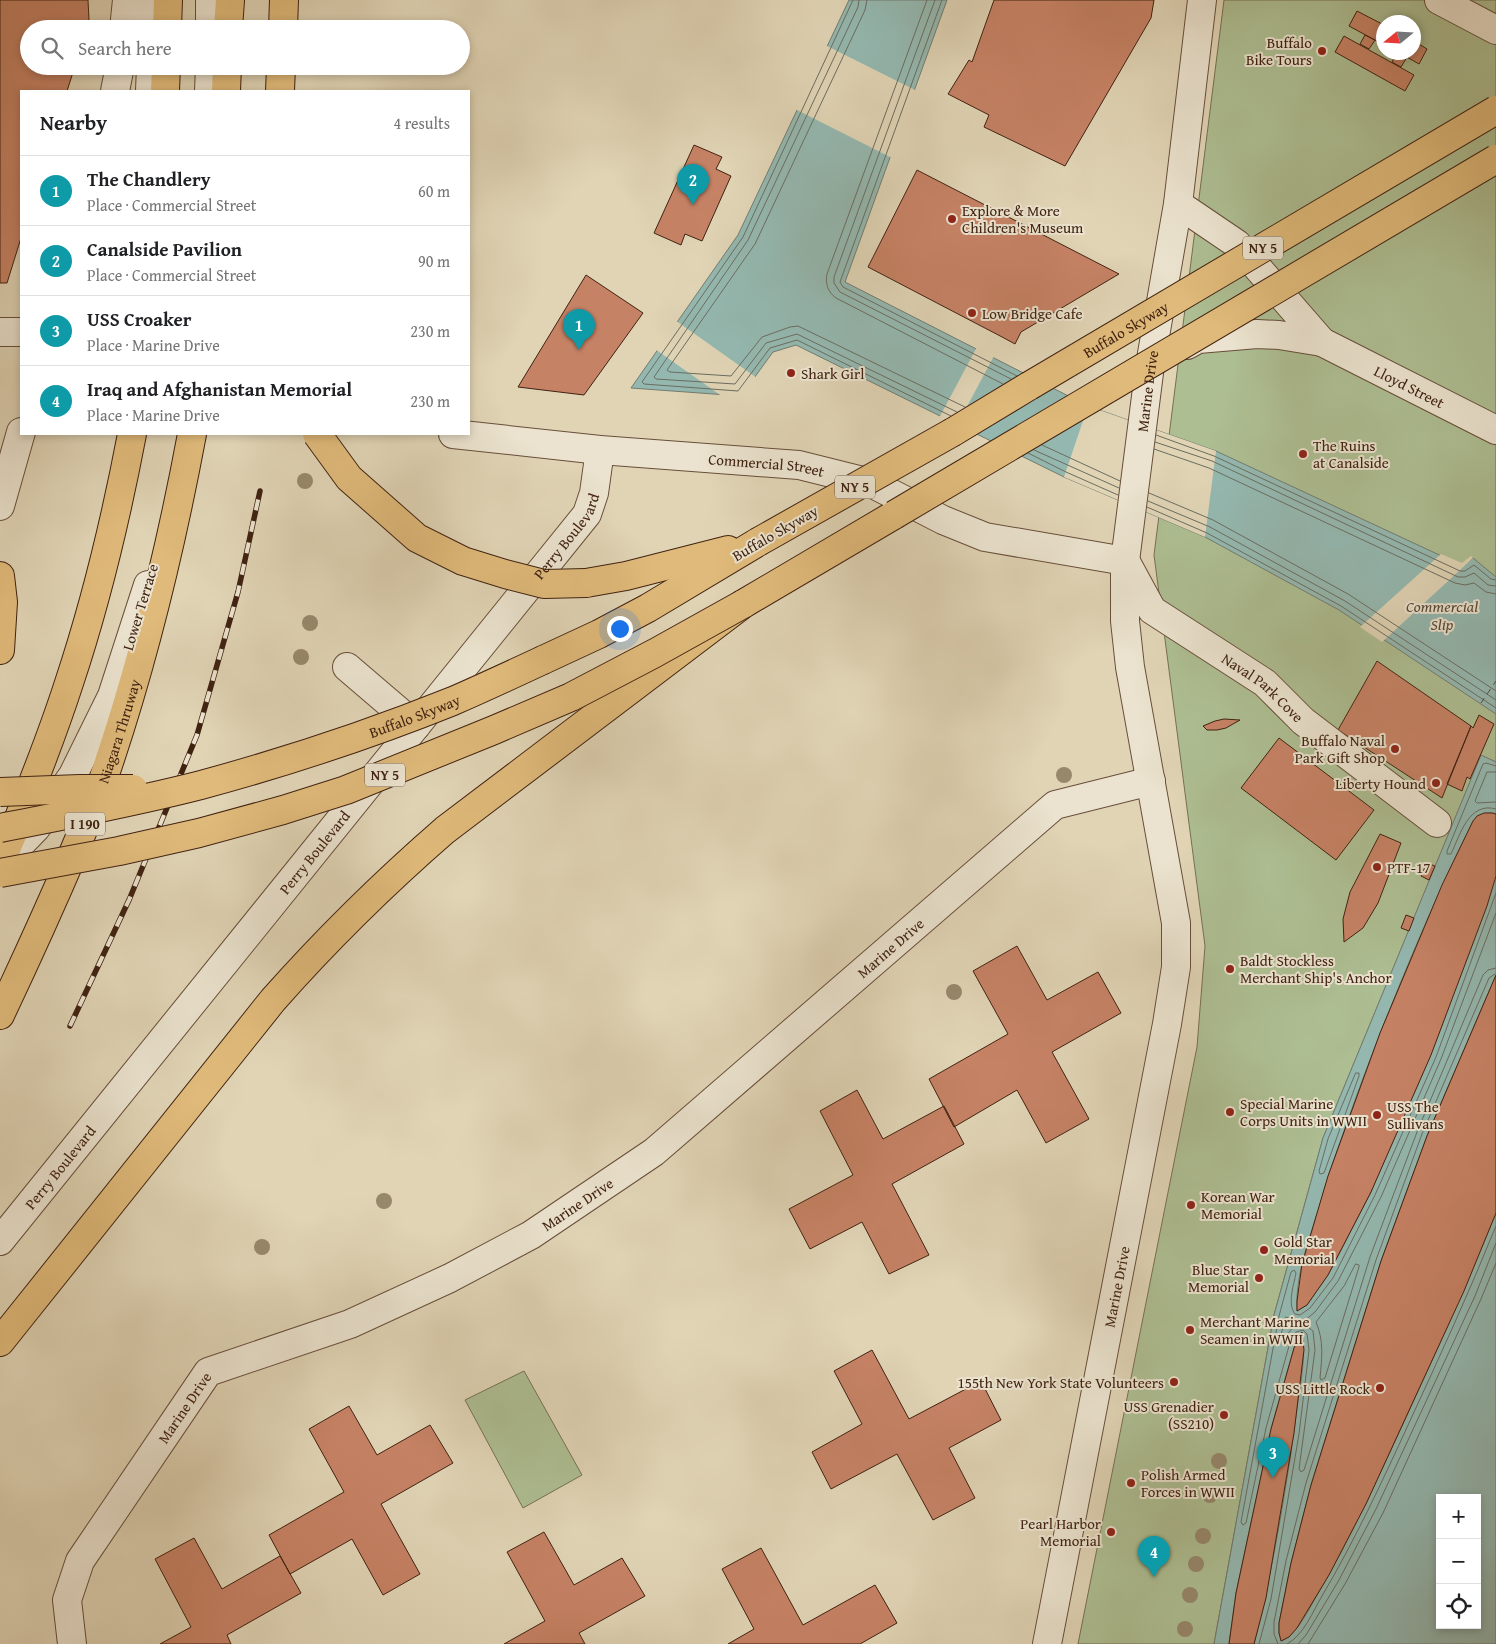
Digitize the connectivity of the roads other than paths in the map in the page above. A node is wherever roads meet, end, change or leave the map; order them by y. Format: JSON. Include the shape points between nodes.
{"nodes":[{"id":1,"x":127,"y":0,"type":"edge"},
{"id":2,"x":154,"y":0,"type":"edge"},
{"id":3,"x":168,"y":0,"type":"edge"},
{"id":4,"x":210,"y":0,"type":"edge"},
{"id":5,"x":230,"y":0,"type":"edge"},
{"id":6,"x":284,"y":0,"type":"edge"},
{"id":7,"x":1202,"y":0,"type":"edge"},
{"id":8,"x":1439,"y":0,"type":"edge"},
{"id":9,"x":125,"y":20,"type":"edge"},
{"id":10,"x":153,"y":20,"type":"edge"},
{"id":11,"x":167,"y":20,"type":"edge"},
{"id":12,"x":210,"y":20,"type":"edge"},
{"id":13,"x":229,"y":20,"type":"edge"},
{"id":14,"x":283,"y":20,"type":"edge"},
{"id":15,"x":1496,"y":30,"type":"edge"},
{"id":16,"x":118,"y":75,"type":"edge"},
{"id":17,"x":151,"y":75,"type":"edge"},
{"id":18,"x":166,"y":75,"type":"edge"},
{"id":19,"x":210,"y":75,"type":"edge"},
{"id":20,"x":227,"y":75,"type":"edge"},
{"id":21,"x":281,"y":75,"type":"edge"},
{"id":22,"x":115,"y":90,"type":"edge"},
{"id":23,"x":150,"y":90,"type":"edge"},
{"id":24,"x":165,"y":90,"type":"edge"},
{"id":25,"x":209,"y":90,"type":"edge"},
{"id":26,"x":226,"y":90,"type":"edge"},
{"id":27,"x":280,"y":90,"type":"edge"},
{"id":28,"x":1496,"y":110,"type":"edge"},
{"id":29,"x":1496,"y":159,"type":"edge"},
{"id":30,"x":1178,"y":204,"type":"junction"},
{"id":31,"x":0,"y":332,"type":"edge"},
{"id":32,"x":20,"y":332,"type":"edge"},
{"id":33,"x":1322,"y":342,"type":"junction"},
{"id":34,"x":1150,"y":365,"type":"junction"},
{"id":35,"x":1496,"y":430,"type":"edge"},
{"id":36,"x":20,"y":435,"type":"edge"},
{"id":37,"x":132,"y":435,"type":"edge"},
{"id":38,"x":182,"y":435,"type":"edge"},
{"id":39,"x":192,"y":435,"type":"edge"},
{"id":40,"x":318,"y":435,"type":"edge"},
{"id":41,"x":462,"y":435,"type":"edge"},
{"id":42,"x":600,"y":450,"type":"junction"},
{"id":43,"x":0,"y":506,"type":"edge"},
{"id":44,"x":758,"y":542,"type":"junction"},
{"id":45,"x":1125,"y":561,"type":"junction"},
{"id":46,"x":0,"y":576,"type":"edge"},
{"id":47,"x":743,"y":604,"type":"junction"},
{"id":48,"x":0,"y":650,"type":"edge"},
{"id":49,"x":346,"y":667,"type":"dead end"},
{"id":50,"x":416,"y":726,"type":"junction"},
{"id":51,"x":1151,"y":781,"type":"junction"},
{"id":52,"x":199,"y":785,"type":"junction"},
{"id":53,"x":0,"y":792,"type":"edge"},
{"id":54,"x":1437,"y":823,"type":"dead end"},
{"id":55,"x":0,"y":828,"type":"edge"},
{"id":56,"x":0,"y":864,"type":"edge"},
{"id":57,"x":0,"y":873,"type":"edge"},
{"id":58,"x":0,"y":1015,"type":"edge"},
{"id":59,"x":0,"y":1241,"type":"edge"},
{"id":60,"x":0,"y":1342,"type":"edge"},
{"id":61,"x":72,"y":1644,"type":"edge"},
{"id":62,"x":1047,"y":1644,"type":"edge"}],
"edges":[{"from":1,"to":9,"type":"street"},
{"from":2,"to":10,"type":"street"},
{"from":3,"to":11,"type":"highway"},
{"from":4,"to":12,"type":"street"},
{"from":5,"to":13,"type":"highway"},
{"from":6,"to":14,"type":"highway"},
{"from":7,"to":30,"type":"street","name":"Marine Drive"},
{"from":8,"to":15,"type":"street"},
{"from":16,"to":22,"type":"street"},
{"from":17,"to":23,"type":"street"},
{"from":18,"to":24,"type":"highway"},
{"from":19,"to":25,"type":"street"},
{"from":20,"to":26,"type":"highway"},
{"from":21,"to":27,"type":"highway"},
{"from":28,"to":44,"type":"highway","name":"Buffalo Skyway","number":"NY 5","bridge":true,"via":[[952,432]]},
{"from":29,"to":47,"type":"highway","number":"NY 5","bridge":true},
{"from":30,"to":33,"type":"street","name":"Lloyd Street","via":[[1237,244]]},
{"from":30,"to":34,"type":"street","name":"Marine Drive"},
{"from":31,"to":32,"type":"street"},
{"from":33,"to":34,"type":"street","name":"Lloyd Street","via":[[1257,334],[1198,339]]},
{"from":33,"to":35,"type":"street","name":"Lloyd Street"},
{"from":34,"to":45,"type":"street","name":"Marine Drive"},
{"from":36,"to":43,"type":"street"},
{"from":37,"to":56,"type":"highway","bridge":true,"via":[[96,592],[70,682],[42,762]]},
{"from":38,"to":56,"type":"street","name":"Lower Terrace","via":[[149,581],[112,696],[73,775],[36,828]]},
{"from":39,"to":58,"type":"highway","name":"Niagara Thruway","number":"I 190","bridge":true,"via":[[177,515],[150,625],[118,733],[96,798],[59,887]]},
{"from":40,"to":44,"type":"highway","bridge":true,"via":[[349,478],[417,538],[463,561],[544,584],[586,583],[626,576]]},
{"from":41,"to":42,"type":"street","name":"Commercial Street"},
{"from":42,"to":45,"type":"street","name":"Commercial Street","via":[[799,465],[871,483],[943,520],[985,537]]},
{"from":42,"to":50,"type":"street","name":"Perry Boulevard","via":[[594,493],[587,514]]},
{"from":44,"to":52,"type":"highway","name":"Buffalo Skyway","number":"NY 5","bridge":true,"via":[[599,634],[453,701],[327,747]]},
{"from":45,"to":51,"type":"street","name":"Marine Drive","via":[[1125,621],[1130,667]]},
{"from":45,"to":54,"type":"street","name":"Naval Park Cove","via":[[1152,610],[1265,683],[1303,721]]},
{"from":46,"to":48,"type":"highway","via":[[3,602]]},
{"from":47,"to":57,"type":"highway","number":"NY 5","bridge":true,"via":[[570,697],[346,790],[199,833]]},
{"from":47,"to":60,"type":"highway","bridge":true,"via":[[445,830],[358,910],[273,1000]]},
{"from":49,"to":50,"type":"street"},
{"from":50,"to":59,"type":"street","name":"Perry Boulevard"},
{"from":51,"to":61,"type":"street","name":"Marine Drive","via":[[1055,805],[654,1152],[531,1235],[450,1278],[350,1324],[208,1372],[80,1561],[67,1600]]},
{"from":51,"to":62,"type":"street","name":"Marine Drive","via":[[1176,923],[1176,967]]},
{"from":52,"to":53,"type":"highway","bridge":true},
{"from":52,"to":55,"type":"highway","name":"Buffalo Skyway","number":"NY 5","bridge":true}]}
